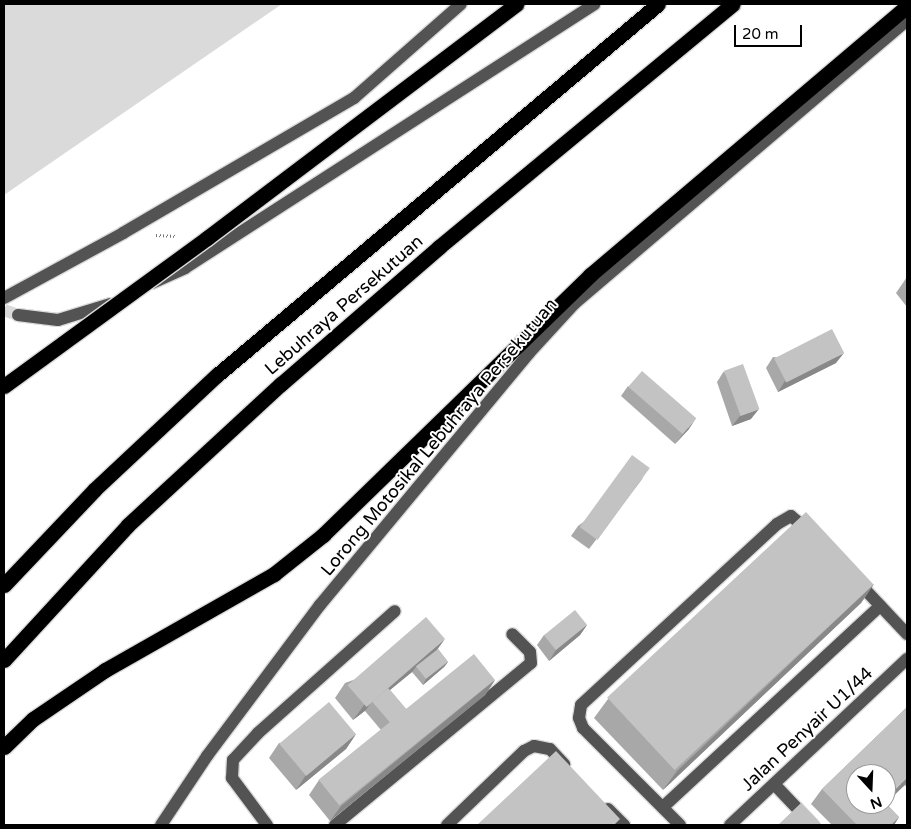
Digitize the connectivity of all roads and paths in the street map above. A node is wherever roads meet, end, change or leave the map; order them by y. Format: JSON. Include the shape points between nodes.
{"nodes":[{"id":1,"x":461,"y":4,"type":"edge"},
{"id":2,"x":516,"y":4,"type":"edge"},
{"id":3,"x":594,"y":4,"type":"edge"},
{"id":4,"x":658,"y":4,"type":"edge"},
{"id":5,"x":733,"y":4,"type":"edge"},
{"id":6,"x":907,"y":6,"type":"edge"},
{"id":7,"x":907,"y":20,"type":"edge"},
{"id":8,"x":123,"y":233,"type":"junction"},
{"id":9,"x":207,"y":238,"type":"junction"},
{"id":10,"x":4,"y":298,"type":"edge"},
{"id":11,"x":18,"y":315,"type":"tunnel mouth"},
{"id":12,"x":4,"y":386,"type":"edge"},
{"id":13,"x":822,"y":544,"type":"edge"},
{"id":14,"x":31,"y":554,"type":"junction"},
{"id":15,"x":4,"y":568,"type":"edge"},
{"id":16,"x":847,"y":571,"type":"edge"},
{"id":17,"x":4,"y":585,"type":"edge"},
{"id":18,"x":880,"y":606,"type":"junction"},
{"id":19,"x":395,"y":611,"type":"dead end"},
{"id":20,"x":512,"y":634,"type":"dead end"},
{"id":21,"x":907,"y":634,"type":"edge"},
{"id":22,"x":907,"y":658,"type":"edge"},
{"id":23,"x":4,"y":660,"type":"edge"},
{"id":24,"x":4,"y":747,"type":"edge"},
{"id":25,"x":577,"y":777,"type":"edge"},
{"id":26,"x":774,"y":784,"type":"junction"},
{"id":27,"x":597,"y":798,"type":"edge"},
{"id":28,"x":663,"y":807,"type":"junction"},
{"id":29,"x":261,"y":822,"type":"edge"},
{"id":30,"x":161,"y":825,"type":"edge"},
{"id":31,"x":335,"y":825,"type":"edge"},
{"id":32,"x":447,"y":825,"type":"edge"},
{"id":33,"x":624,"y":825,"type":"edge"},
{"id":34,"x":680,"y":825,"type":"edge"},
{"id":35,"x":730,"y":825,"type":"edge"},
{"id":36,"x":813,"y":825,"type":"edge"}],
"edges":[{"from":1,"to":8,"type":"street","via":[[354,98]]},
{"from":2,"to":9,"type":"highway","bridge":true},
{"from":3,"to":11,"type":"street","via":[[185,268],[96,311],[58,320]]},
{"from":4,"to":14,"type":"highway","name":"Lebuhraya Persekutuan","via":[[225,368],[95,489]]},
{"from":5,"to":23,"type":"highway","name":"Lebuhraya Persekutuan","via":[[439,247],[281,384],[128,525]]},
{"from":6,"to":24,"type":"highway","via":[[590,275],[316,540],[274,574],[105,670],[33,718]]},
{"from":7,"to":30,"type":"street","name":"Lorong Motosikal Lebuhraya Persekutuan","via":[[568,310],[320,605],[207,756]]},
{"from":8,"to":9,"type":"path"},
{"from":8,"to":10,"type":"street"},
{"from":9,"to":12,"type":"highway","bridge":true},
{"from":13,"to":28,"type":"street","via":[[791,516],[777,524],[581,705],[579,718],[583,728]]},
{"from":14,"to":15,"type":"highway"},
{"from":14,"to":17,"type":"highway","name":"Lebuhraya Persekutuan"},
{"from":16,"to":18,"type":"street"},
{"from":18,"to":21,"type":"street"},
{"from":18,"to":28,"type":"street"},
{"from":19,"to":29,"type":"street","via":[[258,733],[233,760],[232,778]]},
{"from":20,"to":31,"type":"street","via":[[530,652],[531,663]]},
{"from":22,"to":26,"type":"street","name":"Jalan Penyair U1/44"},
{"from":25,"to":32,"type":"street","via":[[550,749],[534,746],[524,751]]},
{"from":26,"to":35,"type":"street","name":"Jalan Penyair U1/44"},
{"from":26,"to":36,"type":"street"},
{"from":27,"to":33,"type":"street"},
{"from":28,"to":34,"type":"street"}]}
